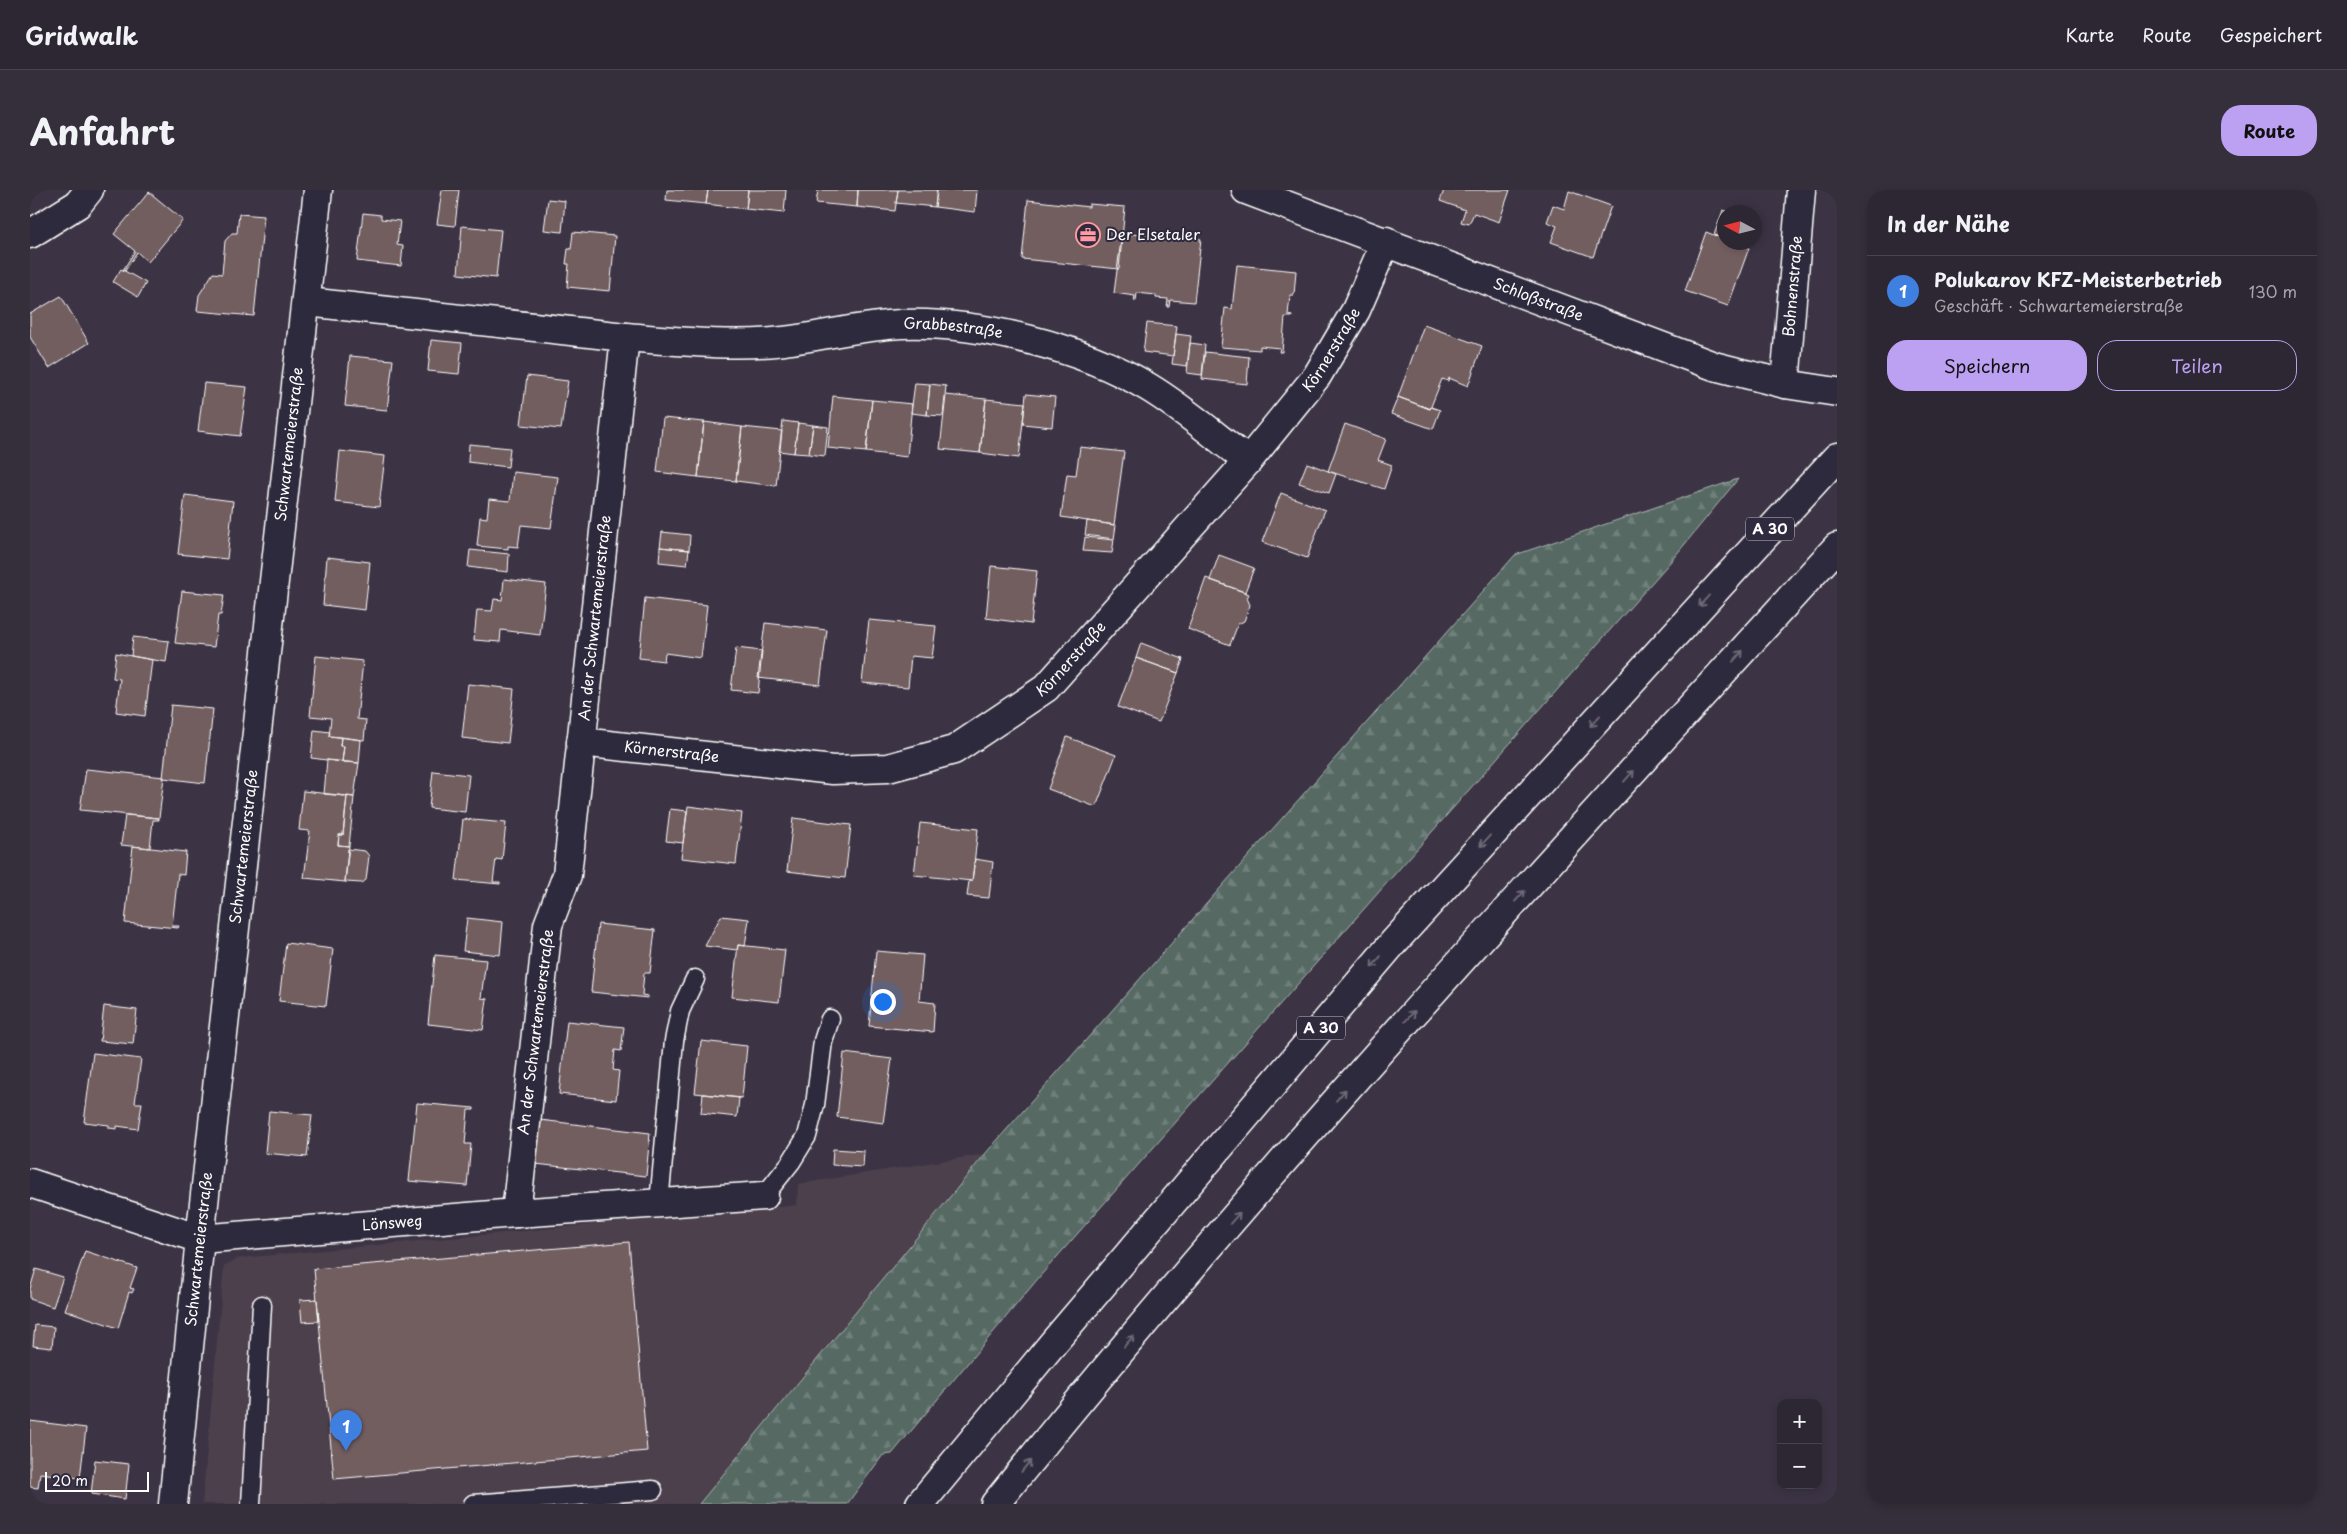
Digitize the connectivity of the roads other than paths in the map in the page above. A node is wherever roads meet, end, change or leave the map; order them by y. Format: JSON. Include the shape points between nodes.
{"nodes":[{"id":1,"x":89,"y":190,"type":"edge"},
{"id":2,"x":318,"y":190,"type":"edge"},
{"id":3,"x":1246,"y":190,"type":"edge"},
{"id":4,"x":1802,"y":190,"type":"edge"},
{"id":5,"x":30,"y":234,"type":"edge"},
{"id":6,"x":1386,"y":241,"type":"junction"},
{"id":7,"x":307,"y":302,"type":"junction"},
{"id":8,"x":625,"y":337,"type":"junction"},
{"id":9,"x":1785,"y":384,"type":"junction"},
{"id":10,"x":1837,"y":392,"type":"edge"},
{"id":11,"x":1837,"y":457,"type":"edge"},
{"id":12,"x":1248,"y":461,"type":"junction"},
{"id":13,"x":1837,"y":547,"type":"edge"},
{"id":14,"x":582,"y":742,"type":"junction"},
{"id":15,"x":694,"y":978,"type":"dead end"},
{"id":16,"x":830,"y":1019,"type":"dead end"},
{"id":17,"x":30,"y":1183,"type":"edge"},
{"id":18,"x":764,"y":1196,"type":"joint"},
{"id":19,"x":659,"y":1203,"type":"junction"},
{"id":20,"x":516,"y":1213,"type":"junction"},
{"id":21,"x":200,"y":1239,"type":"junction"},
{"id":22,"x":262,"y":1305,"type":"dead end"},
{"id":23,"x":653,"y":1490,"type":"dead end"},
{"id":24,"x":173,"y":1504,"type":"edge"},
{"id":25,"x":251,"y":1504,"type":"edge"},
{"id":26,"x":472,"y":1504,"type":"edge"},
{"id":27,"x":920,"y":1504,"type":"edge"},
{"id":28,"x":995,"y":1504,"type":"edge"}],
"edges":[{"from":1,"to":5,"type":"main road","via":[[78,204]]},
{"from":2,"to":7,"type":"main road","name":"Schwartemeierstraße"},
{"from":3,"to":6,"type":"main road","name":"Schloßstraße"},
{"from":4,"to":9,"type":"main road","name":"Bohnenstraße"},
{"from":6,"to":9,"type":"main road","name":"Schloßstraße","via":[[1714,366]]},
{"from":6,"to":12,"type":"main road","name":"Körnerstraße","via":[[1356,310],[1317,376]]},
{"from":7,"to":8,"type":"main road"},
{"from":7,"to":21,"type":"main road","name":"Schwartemeierstraße"},
{"from":8,"to":12,"type":"main road","name":"Grabbestraße","via":[[700,342],[783,341],[902,324],[977,328],[1033,340],[1100,363],[1148,387]]},
{"from":8,"to":14,"type":"main road","name":"An der Schwartemeierstraße"},
{"from":9,"to":10,"type":"main road","name":"Schloßstraße"},
{"from":11,"to":27,"type":"main road","number":"A 30","one_way":true,"via":[[1393,943]]},
{"from":12,"to":14,"type":"main road","name":"Körnerstraße","via":[[1046,688],[954,750],[888,768],[833,770]]},
{"from":28,"to":13,"type":"main road","one_way":true,"via":[[1089,1387],[1378,1052]]},
{"from":14,"to":20,"type":"main road","name":"An der Schwartemeierstraße","via":[[567,875],[548,925]]},
{"from":15,"to":19,"type":"lane","via":[[680,1011],[674,1041]]},
{"from":16,"to":18,"type":"lane","via":[[823,1041],[815,1105],[807,1136]]},
{"from":17,"to":21,"type":"main road","name":"Lönsweg"},
{"from":18,"to":19,"type":"main road","name":"Lönsweg"},
{"from":19,"to":20,"type":"main road","name":"Lönsweg"},
{"from":20,"to":21,"type":"main road","name":"Lönsweg"},
{"from":21,"to":24,"type":"main road","name":"Schwartemeierstraße"},
{"from":22,"to":25,"type":"lane"},
{"from":23,"to":26,"type":"lane"}]}
